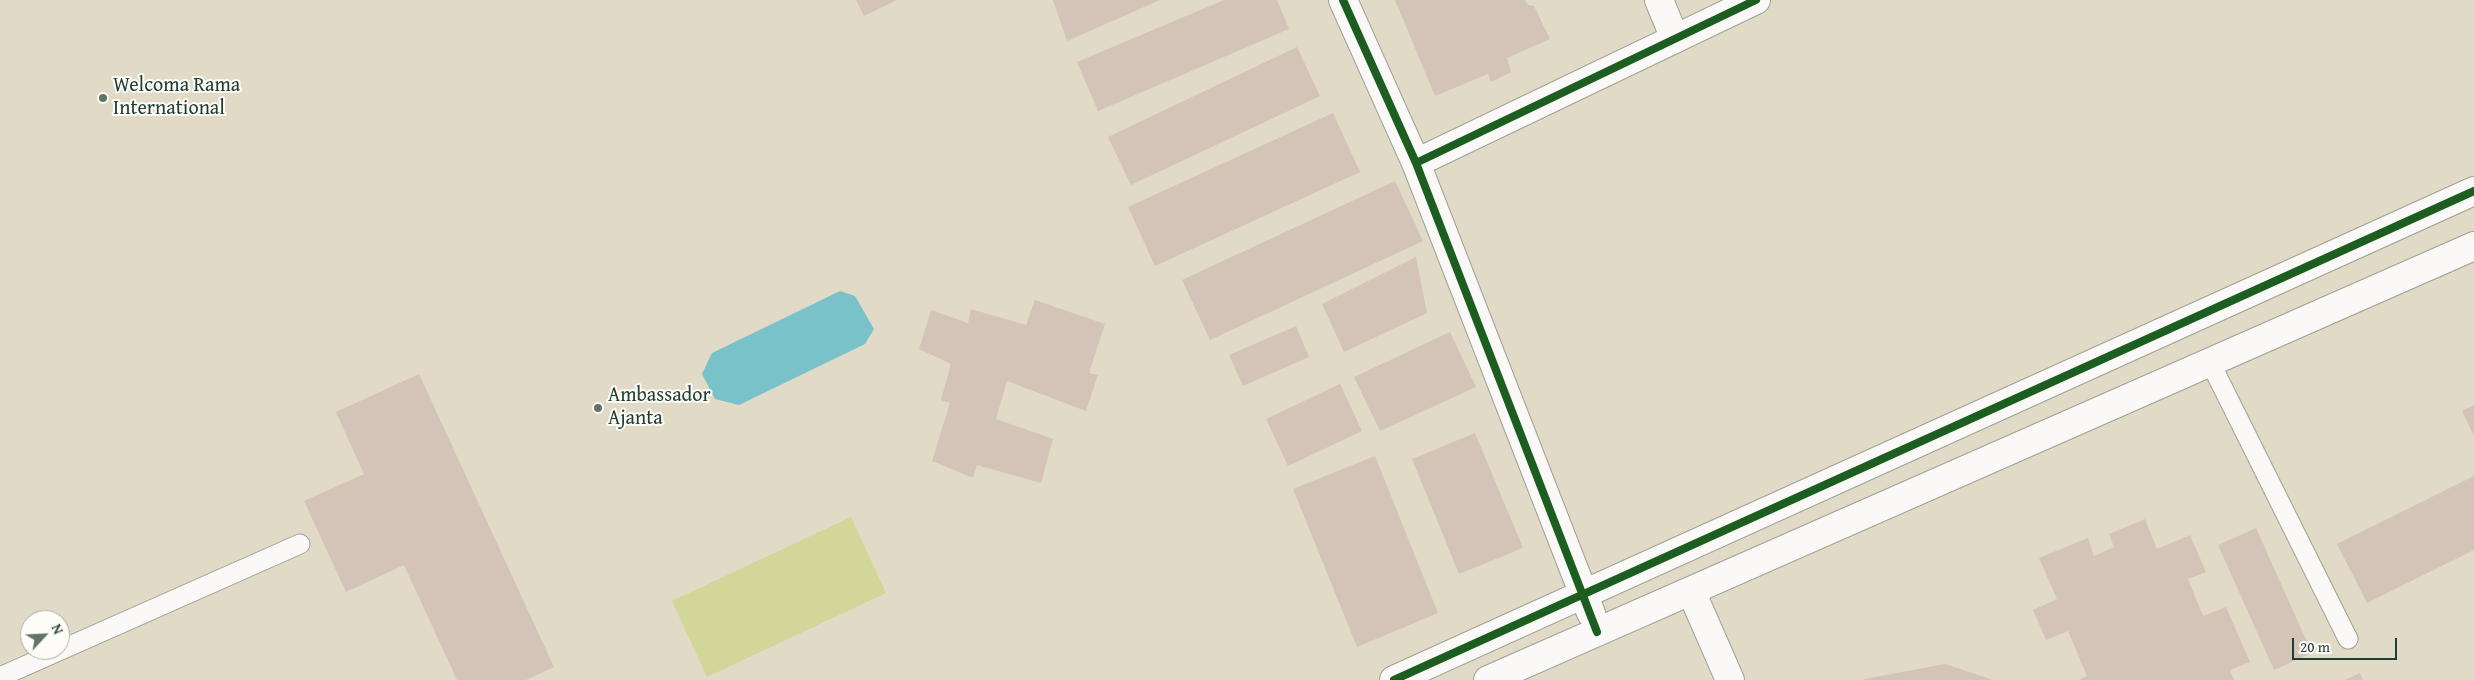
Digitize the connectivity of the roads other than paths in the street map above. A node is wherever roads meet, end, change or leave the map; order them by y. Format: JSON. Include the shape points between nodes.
{"nodes":[{"id":1,"x":1343,"y":0,"type":"edge"},
{"id":2,"x":1659,"y":0,"type":"edge"},
{"id":3,"x":1756,"y":0,"type":"edge"},
{"id":4,"x":1675,"y":39,"type":"junction"},
{"id":5,"x":1416,"y":163,"type":"junction"},
{"id":6,"x":2474,"y":191,"type":"edge"},
{"id":7,"x":2474,"y":246,"type":"edge"},
{"id":8,"x":2210,"y":362,"type":"junction"},
{"id":9,"x":300,"y":544,"type":"dead end"},
{"id":10,"x":1691,"y":591,"type":"junction"},
{"id":11,"x":1584,"y":594,"type":"junction"},
{"id":12,"x":1597,"y":632,"type":"junction"},
{"id":13,"x":2348,"y":639,"type":"dead end"},
{"id":14,"x":0,"y":677,"type":"edge"},
{"id":15,"x":1394,"y":680,"type":"edge"},
{"id":16,"x":1488,"y":680,"type":"edge"},
{"id":17,"x":1730,"y":680,"type":"edge"}],
"edges":[{"from":1,"to":5,"type":"street"},
{"from":2,"to":4,"type":"street"},
{"from":3,"to":4,"type":"street"},
{"from":4,"to":5,"type":"street"},
{"from":5,"to":11,"type":"street"},
{"from":6,"to":11,"type":"street"},
{"from":7,"to":8,"type":"street"},
{"from":8,"to":10,"type":"street"},
{"from":8,"to":13,"type":"lane"},
{"from":9,"to":14,"type":"lane"},
{"from":10,"to":12,"type":"street"},
{"from":10,"to":17,"type":"street"},
{"from":11,"to":12,"type":"street"},
{"from":11,"to":15,"type":"street"},
{"from":12,"to":16,"type":"street"}]}
